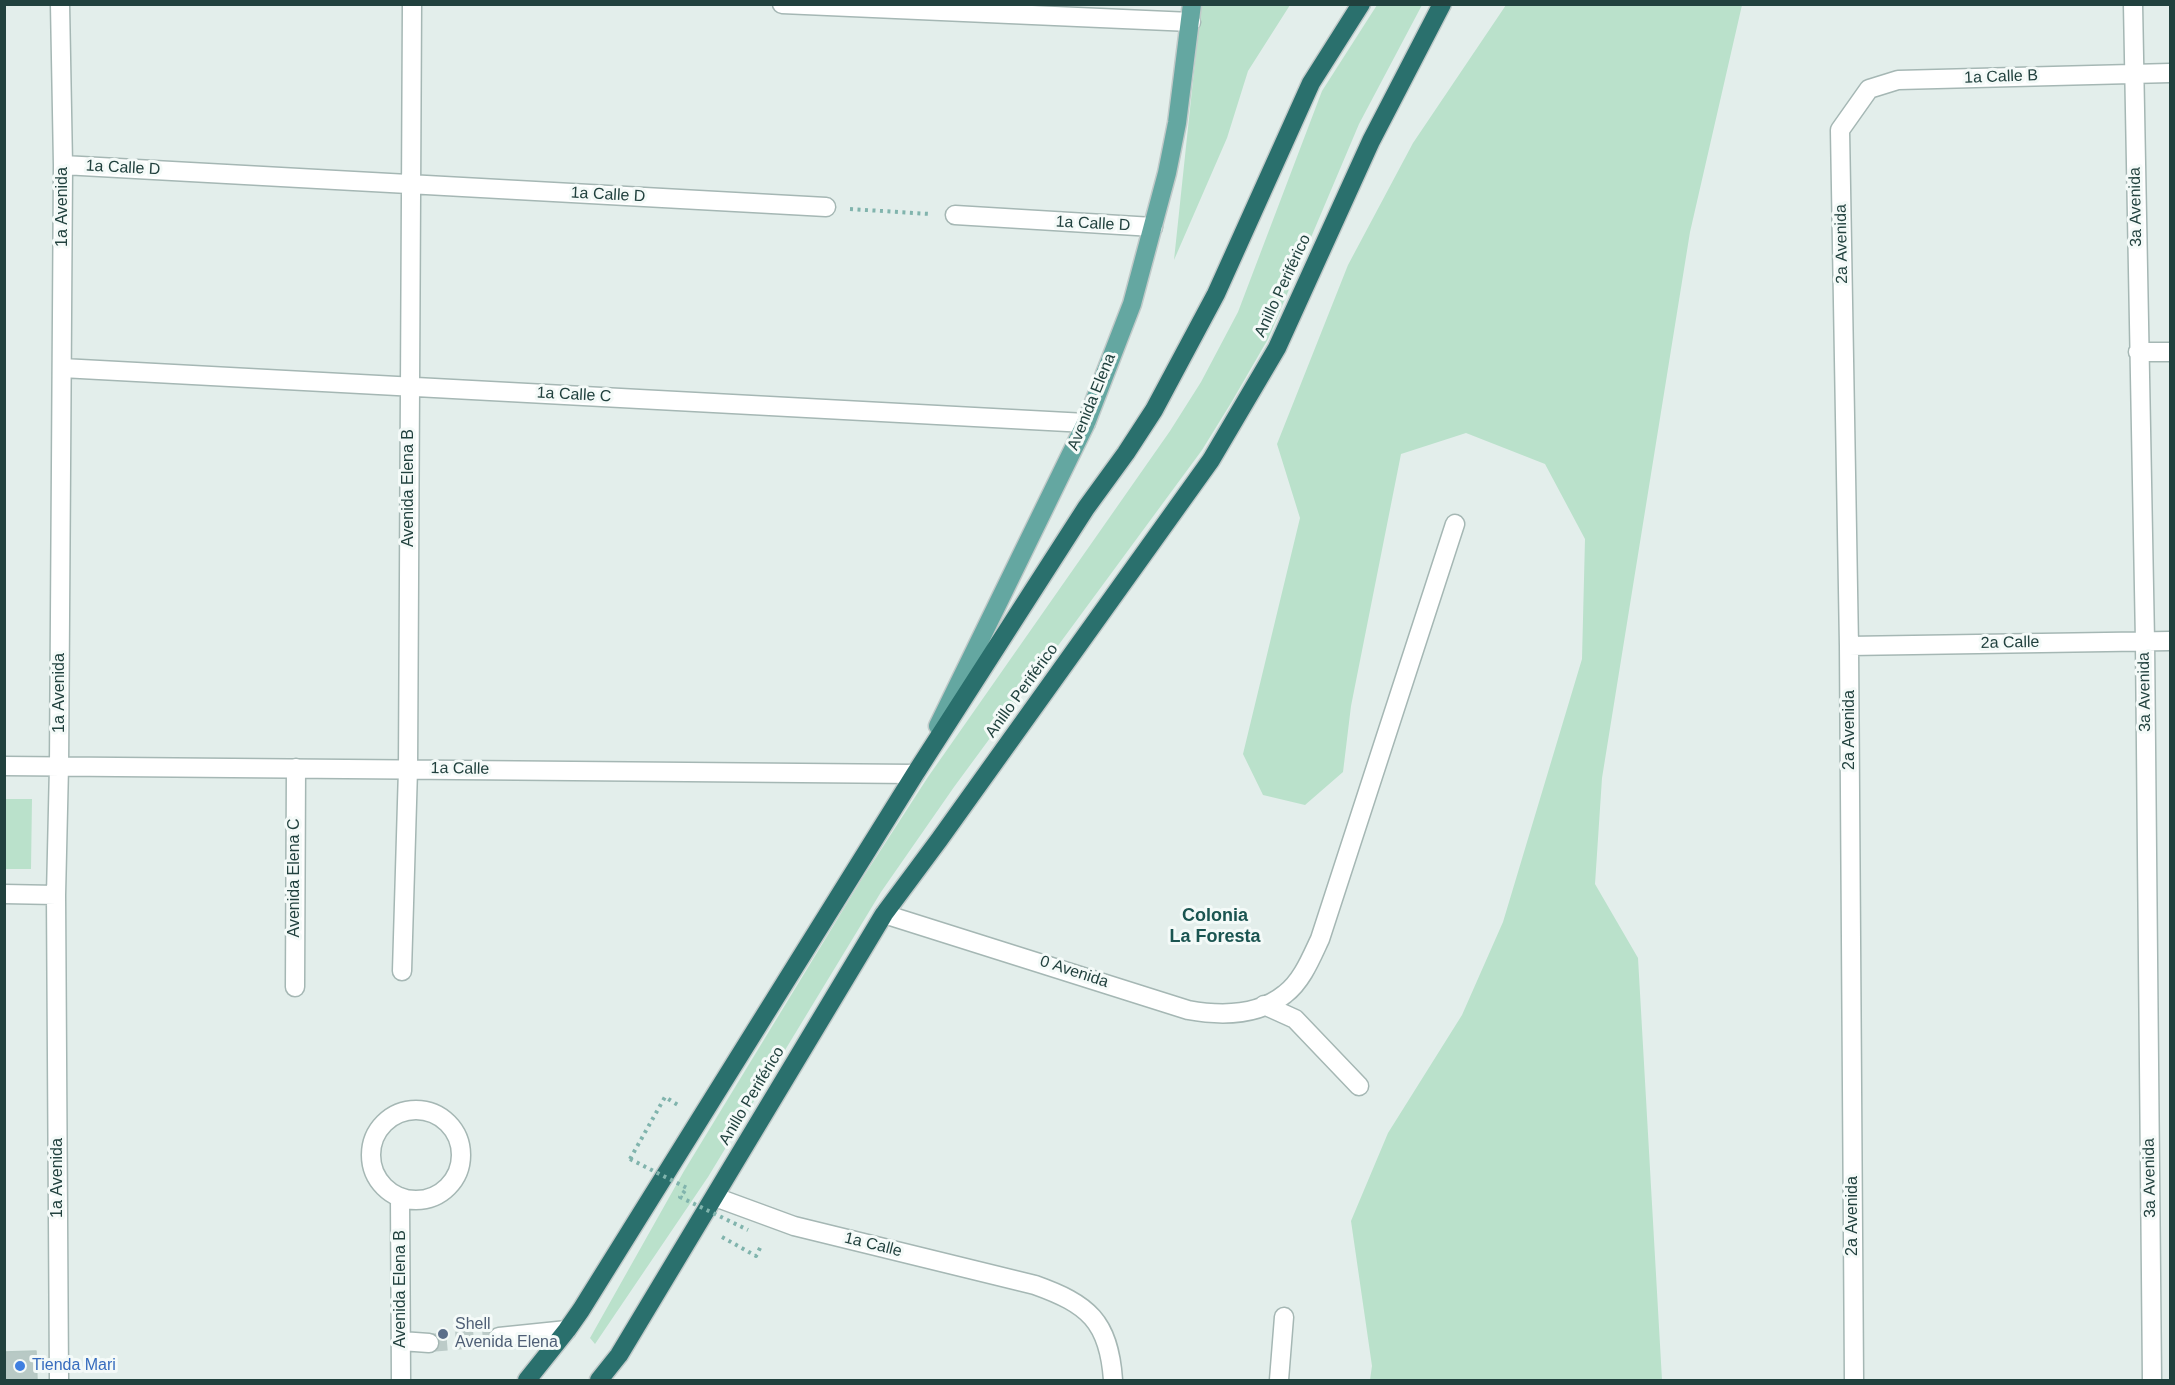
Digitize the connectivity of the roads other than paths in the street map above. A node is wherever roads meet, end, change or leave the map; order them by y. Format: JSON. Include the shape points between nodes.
{"nodes":[{"id":1,"x":60,"y":4,"type":"edge"},
{"id":2,"x":412,"y":4,"type":"edge"},
{"id":3,"x":782,"y":4,"type":"edge"},
{"id":4,"x":1361,"y":4,"type":"edge"},
{"id":5,"x":1443,"y":4,"type":"edge"},
{"id":6,"x":2133,"y":4,"type":"edge"},
{"id":7,"x":1191,"y":13,"type":"edge"},
{"id":8,"x":2170,"y":73,"type":"edge"},
{"id":9,"x":2134,"y":74,"type":"junction"},
{"id":10,"x":1869,"y":89,"type":"joint"},
{"id":11,"x":63,"y":165,"type":"junction"},
{"id":12,"x":411,"y":183,"type":"junction"},
{"id":13,"x":826,"y":207,"type":"road end"},
{"id":14,"x":955,"y":215,"type":"road end"},
{"id":15,"x":1153,"y":227,"type":"junction"},
{"id":16,"x":2138,"y":352,"type":"junction"},
{"id":17,"x":2170,"y":352,"type":"edge"},
{"id":18,"x":62,"y":368,"type":"junction"},
{"id":19,"x":410,"y":386,"type":"junction"},
{"id":20,"x":1086,"y":423,"type":"junction"},
{"id":21,"x":1455,"y":524,"type":"dead end"},
{"id":22,"x":2145,"y":641,"type":"junction"},
{"id":23,"x":2170,"y":641,"type":"edge"},
{"id":24,"x":1849,"y":646,"type":"junction"},
{"id":25,"x":4,"y":766,"type":"edge"},
{"id":26,"x":59,"y":766,"type":"junction"},
{"id":27,"x":296,"y":768,"type":"junction"},
{"id":28,"x":408,"y":769,"type":"junction"},
{"id":29,"x":915,"y":774,"type":"junction"},
{"id":30,"x":4,"y":894,"type":"edge"},
{"id":31,"x":56,"y":895,"type":"junction"},
{"id":32,"x":884,"y":914,"type":"junction"},
{"id":33,"x":402,"y":971,"type":"dead end"},
{"id":34,"x":295,"y":987,"type":"dead end"},
{"id":35,"x":1264,"y":1005,"type":"junction"},
{"id":36,"x":1359,"y":1086,"type":"dead end"},
{"id":37,"x":400,"y":1197,"type":"junction"},
{"id":38,"x":715,"y":1197,"type":"junction"},
{"id":39,"x":1284,"y":1317,"type":"dead end"},
{"id":40,"x":567,"y":1330,"type":"junction"},
{"id":41,"x":499,"y":1337,"type":"tunnel mouth"},
{"id":42,"x":401,"y":1341,"type":"junction"},
{"id":43,"x":429,"y":1343,"type":"tunnel mouth"},
{"id":44,"x":59,"y":1380,"type":"edge"},
{"id":45,"x":401,"y":1380,"type":"edge"},
{"id":46,"x":527,"y":1380,"type":"edge"},
{"id":47,"x":599,"y":1380,"type":"edge"},
{"id":48,"x":1113,"y":1380,"type":"edge"},
{"id":49,"x":1279,"y":1380,"type":"edge"},
{"id":50,"x":1854,"y":1380,"type":"edge"},
{"id":51,"x":2152,"y":1380,"type":"edge"}],
"edges":[{"from":1,"to":11,"type":"street","name":"1a Avenida"},
{"from":2,"to":12,"type":"street","name":"Avenida Elena B"},
{"from":3,"to":7,"type":"street"},
{"from":4,"to":29,"type":"highway","name":"Anillo Periférico","via":[[1311,83],[1216,294],[1154,410],[1086,508]]},
{"from":5,"to":32,"type":"highway","name":"Anillo Periférico","via":[[1371,141],[1277,348],[1211,460]]},
{"from":6,"to":9,"type":"street","name":"3a Avenida"},
{"from":7,"to":15,"type":"main road","name":"Avenida Elena","via":[[1177,123]]},
{"from":8,"to":9,"type":"street"},
{"from":9,"to":10,"type":"street","name":"1a Calle B","via":[[1898,80]]},
{"from":9,"to":16,"type":"street","name":"3a Avenida"},
{"from":10,"to":24,"type":"street","name":"2a Avenida","via":[[1840,130]]},
{"from":11,"to":12,"type":"street","name":"1a Calle D"},
{"from":11,"to":18,"type":"street","name":"1a Avenida"},
{"from":12,"to":13,"type":"street","name":"1a Calle D"},
{"from":12,"to":19,"type":"street","name":"Avenida Elena B"},
{"from":14,"to":15,"type":"street","name":"1a Calle D"},
{"from":15,"to":20,"type":"main road","name":"Avenida Elena","via":[[1132,304]]},
{"from":16,"to":17,"type":"street"},
{"from":16,"to":22,"type":"street","name":"3a Avenida"},
{"from":18,"to":19,"type":"street","name":"1a Calle C"},
{"from":18,"to":26,"type":"street","name":"1a Avenida"},
{"from":19,"to":20,"type":"street","name":"1a Calle C"},
{"from":19,"to":28,"type":"street","name":"Avenida Elena B"},
{"from":20,"to":29,"type":"main road","name":"Avenida Elena"},
{"from":21,"to":35,"type":"street","name":"0 Avenida","via":[[1320,939],[1309,963],[1287,993]]},
{"from":22,"to":23,"type":"street","name":"2a Calle"},
{"from":22,"to":24,"type":"street","name":"2a Calle"},
{"from":22,"to":51,"type":"street","name":"3a Avenida"},
{"from":24,"to":50,"type":"street","name":"2a Avenida"},
{"from":25,"to":26,"type":"street","name":"1a Calle"},
{"from":26,"to":27,"type":"street","name":"1a Calle"},
{"from":26,"to":31,"type":"street","name":"1a Avenida"},
{"from":27,"to":28,"type":"street","name":"1a Calle"},
{"from":27,"to":34,"type":"street","name":"Avenida Elena C"},
{"from":28,"to":29,"type":"street","name":"1a Calle"},
{"from":28,"to":33,"type":"street","name":"Avenida Elena B"},
{"from":29,"to":40,"type":"highway","name":"Anillo Periférico"},
{"from":30,"to":31,"type":"street"},
{"from":31,"to":44,"type":"street","name":"1a Avenida"},
{"from":32,"to":35,"type":"street","name":"0 Avenida","via":[[1188,1010],[1226,1014]]},
{"from":32,"to":38,"type":"highway","name":"Anillo Periférico"},
{"from":35,"to":36,"type":"street","via":[[1295,1019]]},
{"from":37,"to":37,"type":"street","via":[[430,1198],[454,1180],[462,1152],[458,1137],[439,1115],[410,1110],[383,1123],[375,1136],[370,1150],[372,1166],[387,1190]]},
{"from":37,"to":42,"type":"street","name":"Avenida Elena B"},
{"from":38,"to":47,"type":"highway","name":"Anillo Periférico","via":[[619,1355]]},
{"from":38,"to":48,"type":"street","name":"1a Calle","via":[[794,1226],[1061,1294],[1086,1310],[1098,1325],[1109,1352]]},
{"from":39,"to":49,"type":"street"},
{"from":40,"to":41,"type":"street"},
{"from":40,"to":46,"type":"highway","name":"Anillo Periférico"},
{"from":42,"to":43,"type":"street"},
{"from":42,"to":45,"type":"street","name":"Avenida Elena B"}]}
